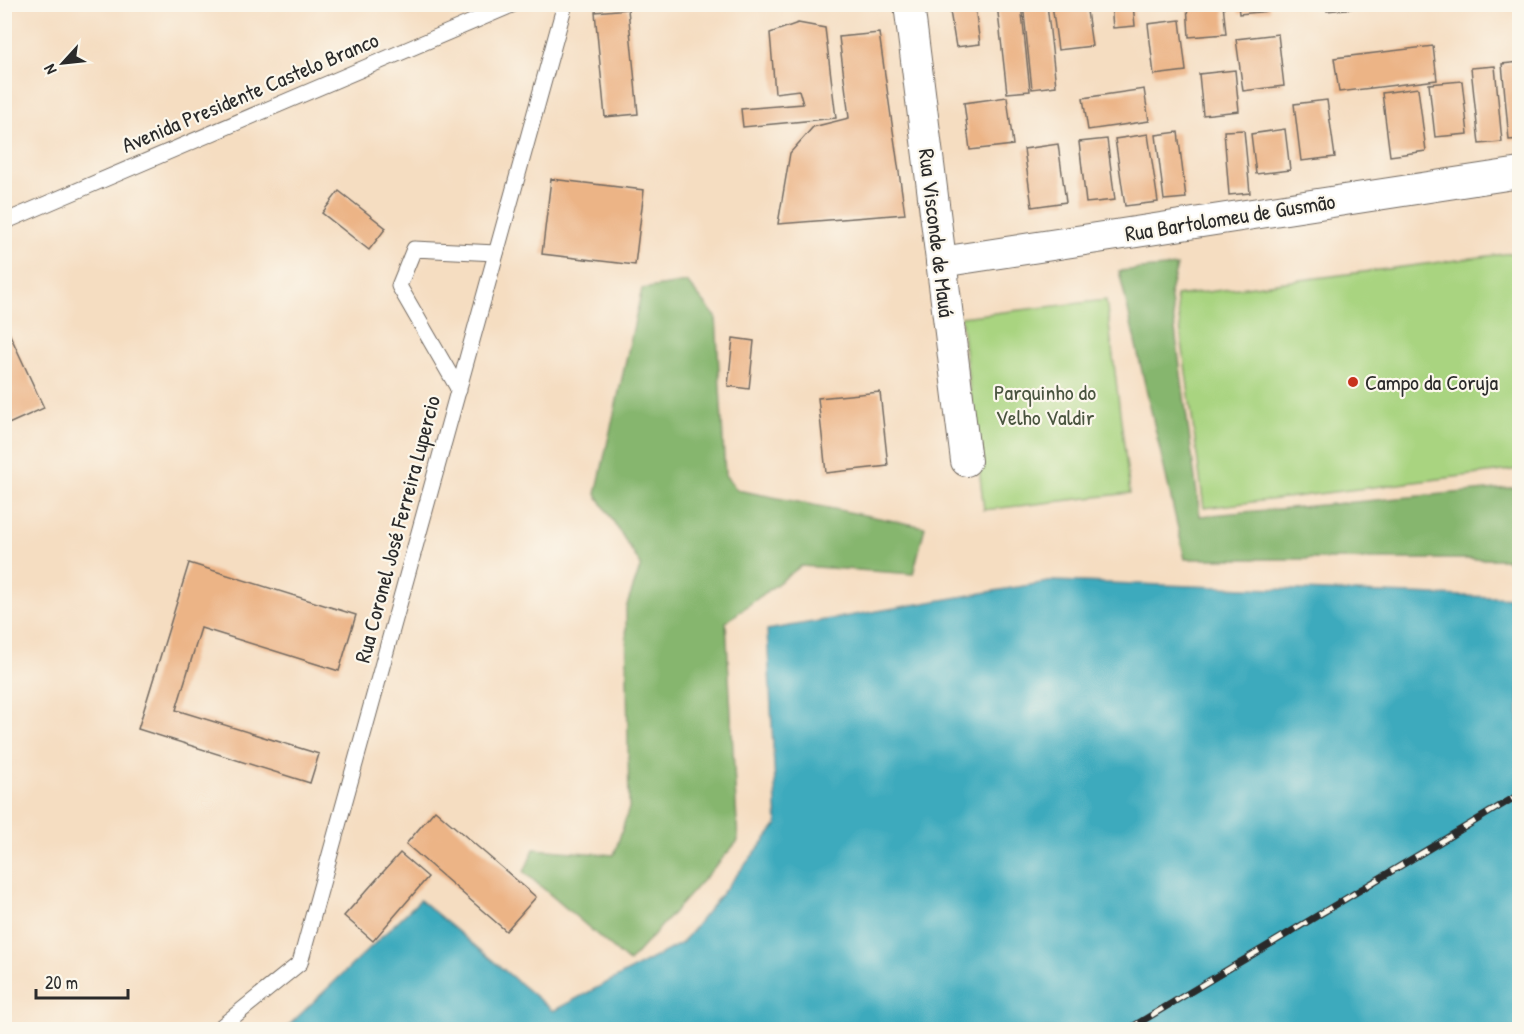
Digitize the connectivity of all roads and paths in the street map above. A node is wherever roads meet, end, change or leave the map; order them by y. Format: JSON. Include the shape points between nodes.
{"nodes":[{"id":1,"x":514,"y":4,"type":"edge"},
{"id":2,"x":565,"y":4,"type":"edge"},
{"id":3,"x":909,"y":4,"type":"edge"},
{"id":4,"x":1520,"y":173,"type":"edge"},
{"id":5,"x":4,"y":222,"type":"edge"},
{"id":6,"x":496,"y":253,"type":"junction"},
{"id":7,"x":941,"y":262,"type":"junction"},
{"id":8,"x":459,"y":390,"type":"junction"},
{"id":9,"x":966,"y":461,"type":"dead end"},
{"id":10,"x":217,"y":1029,"type":"edge"}],
"edges":[{"from":1,"to":5,"type":"lane","name":"Avenida Presidente Castelo Branco"},
{"from":2,"to":6,"type":"lane","name":"Rua Coronel José Ferreira Lupercio"},
{"from":3,"to":7,"type":"street","name":"Rua Visconde de Mauá"},
{"from":4,"to":7,"type":"street","name":"Rua Bartolomeu de Gusmão"},
{"from":6,"to":8,"type":"lane","name":"Rua Coronel José Ferreira Lupercio"},
{"from":6,"to":8,"type":"lane","via":[[414,249],[399,286]]},
{"from":7,"to":9,"type":"street","name":"Rua Visconde de Mauá"},
{"from":8,"to":10,"type":"lane","name":"Rua Coronel José Ferreira Lupercio","via":[[300,963]]}]}
